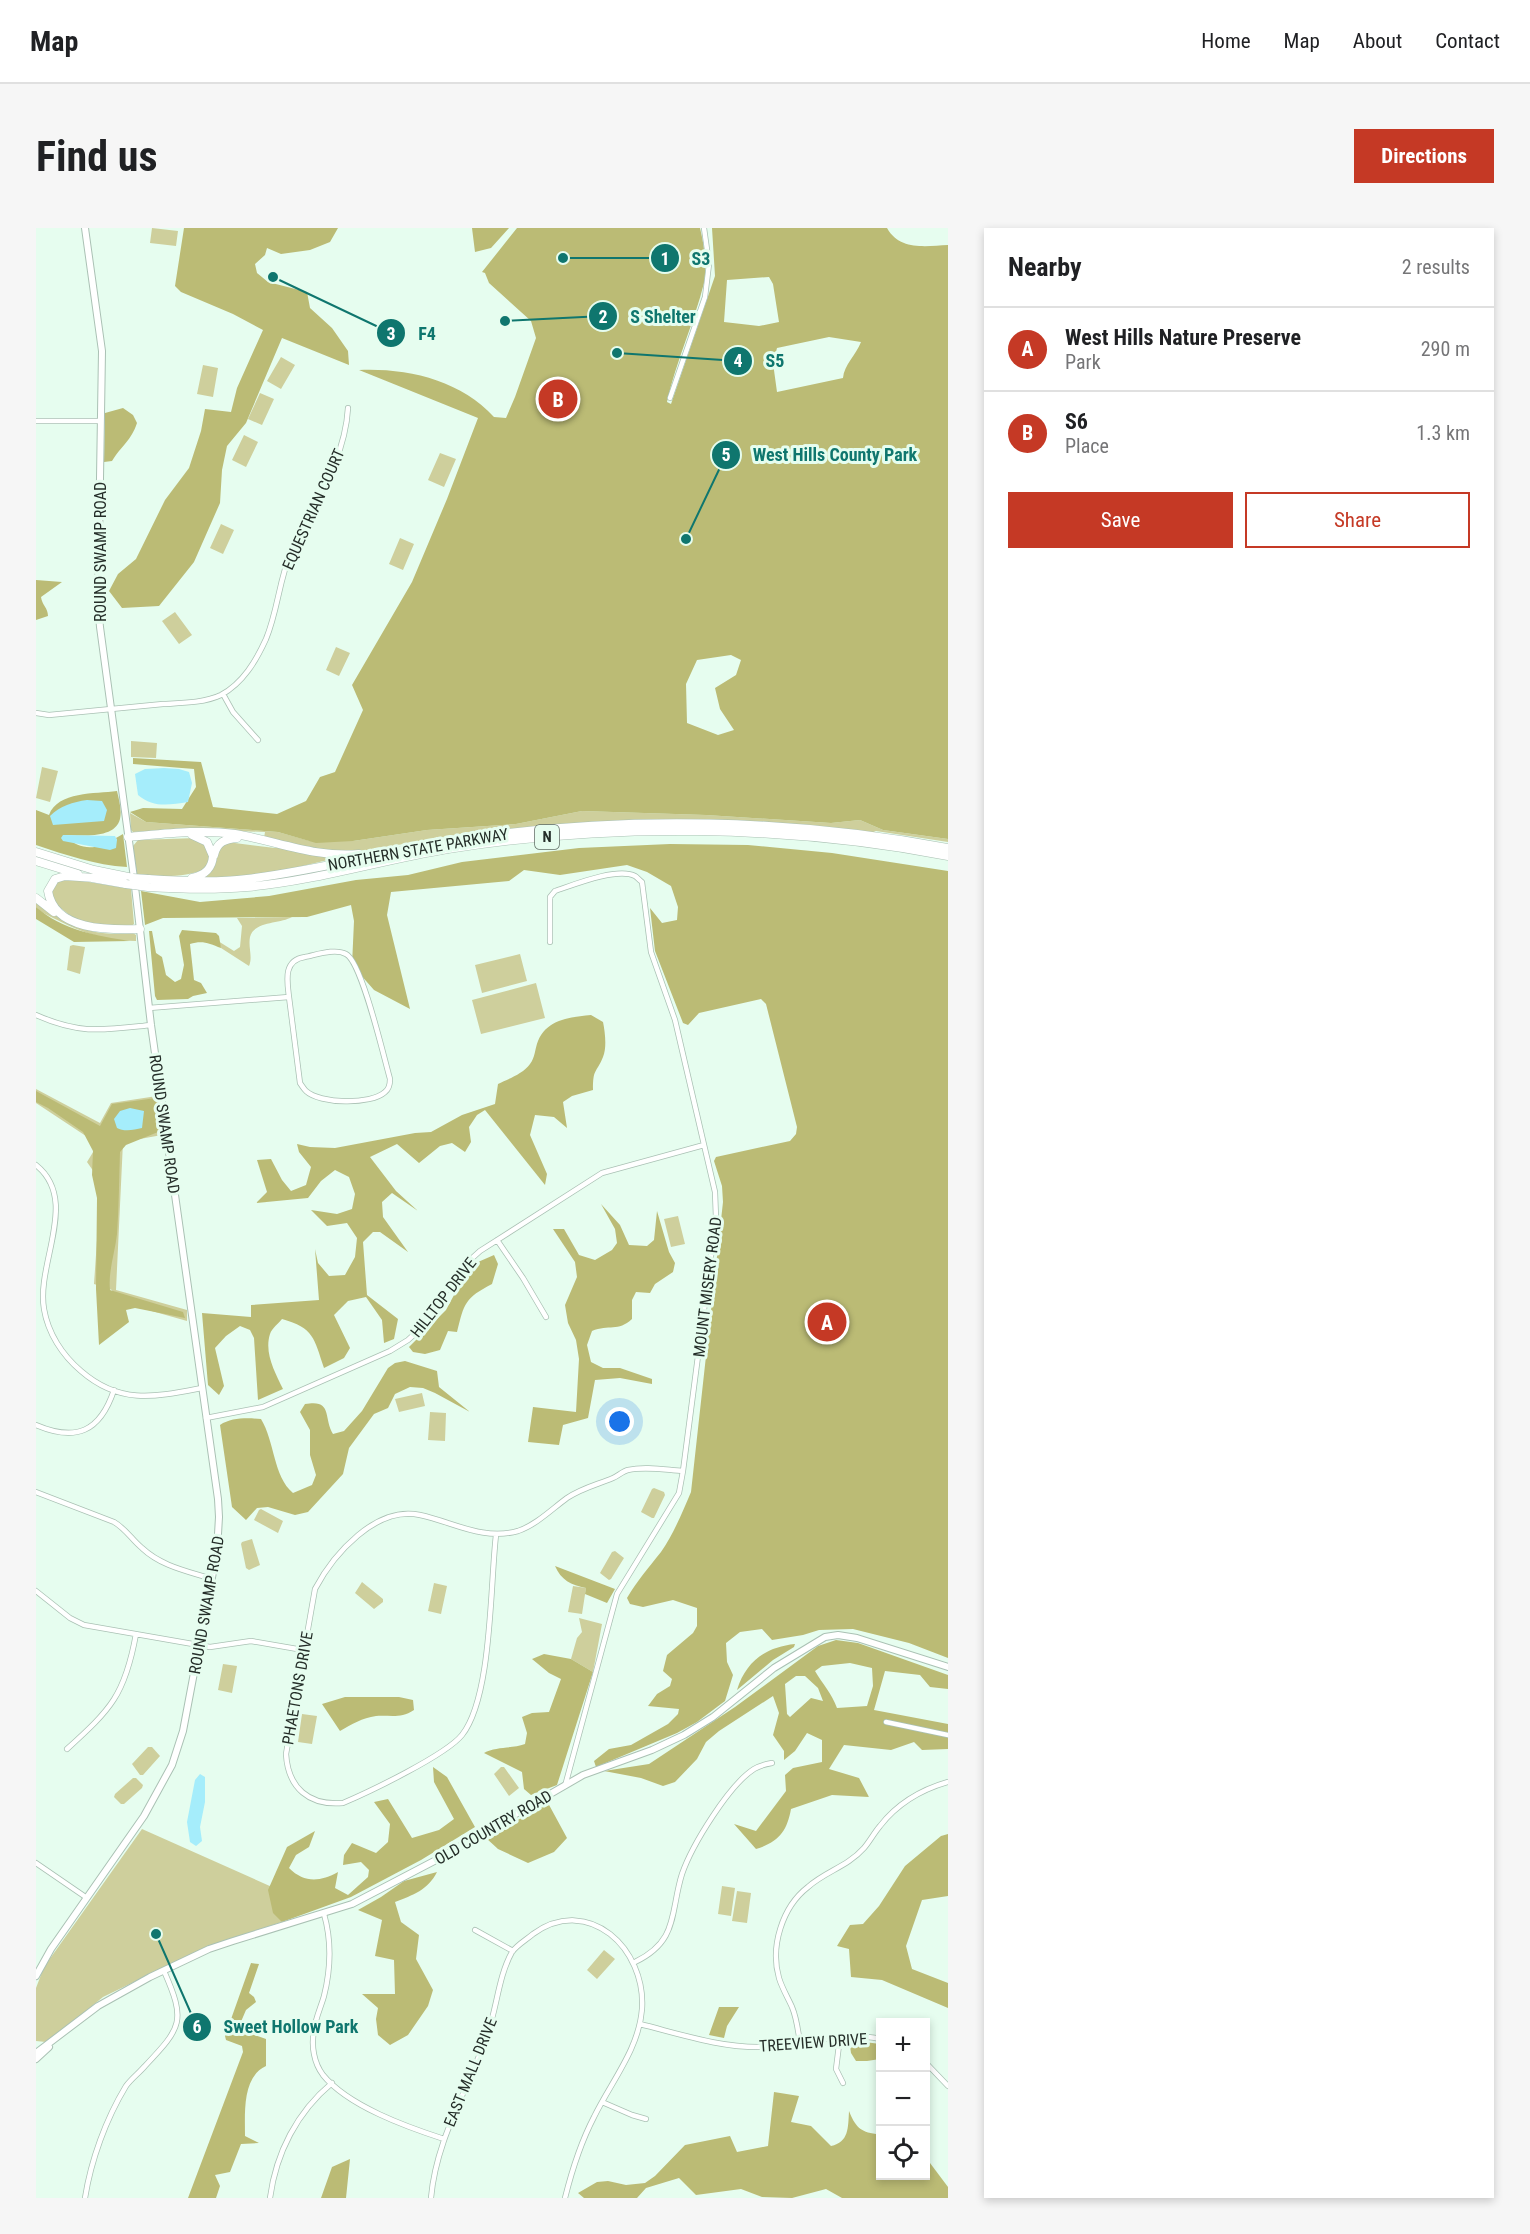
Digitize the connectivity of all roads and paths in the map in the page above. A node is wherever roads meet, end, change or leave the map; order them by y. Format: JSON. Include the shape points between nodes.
{"nodes":[{"id":1,"x":85,"y":228,"type":"edge"},
{"id":2,"x":704,"y":228,"type":"edge"},
{"id":3,"x":670,"y":398,"type":"dead end"},
{"id":4,"x":348,"y":408,"type":"dead end"},
{"id":5,"x":100,"y":421,"type":"junction"},
{"id":6,"x":36,"y":422,"type":"edge"},
{"id":7,"x":223,"y":694,"type":"junction"},
{"id":8,"x":110,"y":709,"type":"junction"},
{"id":9,"x":36,"y":713,"type":"edge"},
{"id":10,"x":258,"y":740,"type":"dead end"},
{"id":11,"x":179,"y":834,"type":"junction"},
{"id":12,"x":128,"y":837,"type":"junction"},
{"id":13,"x":251,"y":837,"type":"junction"},
{"id":14,"x":408,"y":848,"type":"junction"},
{"id":15,"x":948,"y":848,"type":"edge"},
{"id":16,"x":36,"y":852,"type":"edge"},
{"id":17,"x":213,"y":856,"type":"junction"},
{"id":18,"x":948,"y":856,"type":"edge"},
{"id":19,"x":36,"y":861,"type":"edge"},
{"id":20,"x":95,"y":878,"type":"junction"},
{"id":21,"x":160,"y":880,"type":"junction"},
{"id":22,"x":148,"y":883,"type":"junction"},
{"id":23,"x":36,"y":898,"type":"edge"},
{"id":24,"x":140,"y":929,"type":"junction"},
{"id":25,"x":550,"y":942,"type":"dead end"},
{"id":26,"x":289,"y":998,"type":"junction"},
{"id":27,"x":149,"y":1008,"type":"junction"},
{"id":28,"x":36,"y":1015,"type":"edge"},
{"id":29,"x":151,"y":1024,"type":"junction"},
{"id":30,"x":704,"y":1145,"type":"junction"},
{"id":31,"x":36,"y":1165,"type":"edge"},
{"id":32,"x":497,"y":1240,"type":"junction"},
{"id":33,"x":44,"y":1309,"type":"junction"},
{"id":34,"x":36,"y":1310,"type":"edge"},
{"id":35,"x":546,"y":1317,"type":"dead end"},
{"id":36,"x":202,"y":1388,"type":"junction"},
{"id":37,"x":114,"y":1390,"type":"junction"},
{"id":38,"x":206,"y":1418,"type":"junction"},
{"id":39,"x":36,"y":1425,"type":"edge"},
{"id":40,"x":683,"y":1471,"type":"junction"},
{"id":41,"x":36,"y":1492,"type":"edge"},
{"id":42,"x":496,"y":1535,"type":"junction"},
{"id":43,"x":212,"y":1579,"type":"junction"},
{"id":44,"x":36,"y":1592,"type":"edge"},
{"id":45,"x":136,"y":1634,"type":"junction"},
{"id":46,"x":198,"y":1646,"type":"junction"},
{"id":47,"x":303,"y":1650,"type":"junction"},
{"id":48,"x":948,"y":1667,"type":"edge"},
{"id":49,"x":886,"y":1722,"type":"dead end"},
{"id":50,"x":948,"y":1735,"type":"edge"},
{"id":51,"x":67,"y":1749,"type":"dead end"},
{"id":52,"x":772,"y":1763,"type":"dead end"},
{"id":53,"x":948,"y":1782,"type":"edge"},
{"id":54,"x":565,"y":1786,"type":"junction"},
{"id":55,"x":36,"y":1863,"type":"edge"},
{"id":56,"x":87,"y":1898,"type":"junction"},
{"id":57,"x":324,"y":1914,"type":"junction"},
{"id":58,"x":474,"y":1930,"type":"dead end"},
{"id":59,"x":513,"y":1952,"type":"junction"},
{"id":60,"x":635,"y":1962,"type":"junction"},
{"id":61,"x":164,"y":1971,"type":"junction"},
{"id":62,"x":36,"y":1976,"type":"edge"},
{"id":63,"x":640,"y":2024,"type":"junction"},
{"id":64,"x":60,"y":2036,"type":"junction"},
{"id":65,"x":840,"y":2037,"type":"junction"},
{"id":66,"x":876,"y":2038,"type":"edge"},
{"id":67,"x":800,"y":2043,"type":"junction"},
{"id":68,"x":36,"y":2045,"type":"edge"},
{"id":69,"x":43,"y":2048,"type":"junction"},
{"id":70,"x":36,"y":2054,"type":"edge"},
{"id":71,"x":36,"y":2060,"type":"edge"},
{"id":72,"x":930,"y":2067,"type":"edge"},
{"id":73,"x":332,"y":2084,"type":"junction"},
{"id":74,"x":843,"y":2084,"type":"dead end"},
{"id":75,"x":948,"y":2086,"type":"edge"},
{"id":76,"x":602,"y":2102,"type":"junction"},
{"id":77,"x":646,"y":2119,"type":"dead end"},
{"id":78,"x":444,"y":2139,"type":"junction"},
{"id":79,"x":85,"y":2198,"type":"edge"},
{"id":80,"x":270,"y":2198,"type":"edge"},
{"id":81,"x":430,"y":2198,"type":"edge"},
{"id":82,"x":565,"y":2198,"type":"edge"}],
"edges":[{"from":1,"to":5,"type":"street","name":"ROUND SWAMP ROAD","via":[[102,337]]},
{"from":2,"to":3,"type":"street","via":[[709,264],[705,297]]},
{"from":4,"to":7,"type":"street","name":"EQUESTRIAN COURT","via":[[337,459],[285,568],[266,638],[245,675]]},
{"from":5,"to":6,"type":"street"},
{"from":5,"to":8,"type":"street","name":"ROUND SWAMP ROAD","via":[[98,605]]},
{"from":7,"to":8,"type":"street","name":"EQUESTRIAN COURT","via":[[193,702]]},
{"from":7,"to":10,"type":"street"},
{"from":8,"to":9,"type":"street","name":"EQUESTRIAN COURT"},
{"from":8,"to":12,"type":"street","name":"ROUND SWAMP ROAD"},
{"from":11,"to":12,"type":"highway"},
{"from":11,"to":13,"type":"highway","via":[[216,832]]},
{"from":11,"to":17,"type":"highway","via":[[205,840]]},
{"from":12,"to":24,"type":"street","name":"ROUND SWAMP ROAD"},
{"from":13,"to":14,"type":"highway","via":[[327,855]]},
{"from":13,"to":17,"type":"highway","via":[[225,839]]},
{"from":14,"to":15,"type":"highway","name":"NORTHERN STATE PARKWAY","number":"N","via":[[550,830],[677,824],[802,829]]},
{"from":14,"to":21,"type":"highway","name":"NORTHERN STATE PARKWAY","number":"N","via":[[248,879]]},
{"from":16,"to":22,"type":"highway","name":"NORTHERN STATE PARKWAY","number":"N","bridge":true},
{"from":17,"to":21,"type":"highway","via":[[211,867],[200,876]]},
{"from":18,"to":22,"type":"highway","name":"NORTHERN STATE PARKWAY","number":"N","via":[[774,835],[599,834],[449,849],[249,887],[184,889]]},
{"from":19,"to":20,"type":"highway","name":"NORTHERN STATE PARKWAY","number":"N"},
{"from":20,"to":22,"type":"highway","name":"NORTHERN STATE PARKWAY","number":"N","bridge":true,"via":[[126,884]]},
{"from":20,"to":24,"type":"highway","via":[[55,879],[48,891],[52,906],[91,927]]},
{"from":21,"to":22,"type":"highway","name":"NORTHERN STATE PARKWAY","number":"N"},
{"from":23,"to":24,"type":"highway","via":[[63,918],[90,930]]},
{"from":24,"to":27,"type":"street","name":"ROUND SWAMP ROAD"},
{"from":25,"to":30,"type":"street","name":"MOUNT MISERY ROAD","via":[[550,897],[555,891],[612,874],[624,873],[642,882],[651,952],[675,1020]]},
{"from":26,"to":26,"type":"street","via":[[287,975],[290,964],[298,958],[340,951],[349,955],[369,1002],[390,1079],[384,1094],[352,1102],[307,1093],[300,1083]]},
{"from":26,"to":27,"type":"street"},
{"from":27,"to":29,"type":"street","name":"ROUND SWAMP ROAD"},
{"from":28,"to":29,"type":"street","via":[[81,1030]]},
{"from":29,"to":36,"type":"street","name":"ROUND SWAMP ROAD"},
{"from":30,"to":32,"type":"street","name":"HILLTOP DRIVE","via":[[602,1173]]},
{"from":30,"to":40,"type":"street","name":"MOUNT MISERY ROAD","via":[[712,1174],[716,1218]]},
{"from":31,"to":33,"type":"street","via":[[51,1181],[57,1205],[44,1280]]},
{"from":32,"to":35,"type":"street"},
{"from":32,"to":38,"type":"street","name":"HILLTOP DRIVE","via":[[460,1269],[431,1316],[408,1340],[277,1402]]},
{"from":33,"to":34,"type":"street"},
{"from":33,"to":37,"type":"street","via":[[53,1336],[72,1363]]},
{"from":36,"to":37,"type":"street","via":[[148,1397]]},
{"from":36,"to":38,"type":"street","name":"ROUND SWAMP ROAD"},
{"from":37,"to":39,"type":"street","via":[[103,1415],[87,1430],[65,1434]]},
{"from":38,"to":43,"type":"street","name":"ROUND SWAMP ROAD","via":[[219,1517]]},
{"from":40,"to":42,"type":"street","name":"PHAETONS DRIVE","via":[[626,1470],[583,1488],[525,1528]]},
{"from":40,"to":54,"type":"street","name":"MOUNT MISERY ROAD","via":[[678,1493],[617,1594]]},
{"from":41,"to":43,"type":"street","via":[[114,1522],[158,1560]]},
{"from":42,"to":47,"type":"street","name":"PHAETONS DRIVE","via":[[418,1515],[391,1518],[367,1527],[330,1566],[315,1589]]},
{"from":42,"to":47,"type":"street","name":"PHAETONS DRIVE","via":[[485,1666],[474,1712],[461,1737],[433,1757],[344,1803],[316,1801],[305,1795],[287,1767]]},
{"from":43,"to":46,"type":"street","name":"ROUND SWAMP ROAD"},
{"from":44,"to":45,"type":"street","via":[[84,1625]]},
{"from":45,"to":46,"type":"street"},
{"from":45,"to":51,"type":"street","via":[[128,1671],[117,1697]]},
{"from":46,"to":47,"type":"street","via":[[220,1647],[251,1641]]},
{"from":46,"to":56,"type":"street","name":"ROUND SWAMP ROAD","via":[[183,1731],[172,1765],[144,1816]]},
{"from":48,"to":54,"type":"street","name":"OLD COUNTRY ROAD","via":[[857,1638],[825,1637],[774,1668],[684,1735],[596,1769]]},
{"from":49,"to":50,"type":"street"},
{"from":52,"to":60,"type":"street","via":[[755,1768],[715,1813],[683,1873],[670,1928],[649,1955]]},
{"from":53,"to":67,"type":"street","via":[[904,1802],[847,1865],[807,1887],[789,1907],[779,1936],[777,1966],[796,2018]]},
{"from":54,"to":57,"type":"street","name":"OLD COUNTRY ROAD","via":[[379,1891]]},
{"from":55,"to":56,"type":"street"},
{"from":56,"to":62,"type":"street","name":"ROUND SWAMP ROAD"},
{"from":57,"to":61,"type":"street","name":"OLD COUNTRY ROAD","via":[[209,1949]]},
{"from":57,"to":73,"type":"street","via":[[330,1939],[329,1968],[312,2042],[318,2066]]},
{"from":58,"to":59,"type":"street"},
{"from":59,"to":60,"type":"street","name":"EAST MALL DRIVE","via":[[540,1929],[579,1922],[596,1925],[618,1939]]},
{"from":59,"to":78,"type":"street","name":"EAST MALL DRIVE","via":[[488,2033]]},
{"from":60,"to":63,"type":"street","name":"EAST MALL DRIVE","via":[[642,2007]]},
{"from":61,"to":64,"type":"street","name":"OLD COUNTRY ROAD","via":[[108,2000]]},
{"from":61,"to":79,"type":"street","via":[[179,2007],[177,2025],[169,2042],[127,2085],[104,2130]]},
{"from":63,"to":67,"type":"street","name":"TREEVIEW DRIVE","via":[[741,2047]]},
{"from":63,"to":76,"type":"street","name":"EAST MALL DRIVE","via":[[623,2066]]},
{"from":64,"to":69,"type":"street","name":"OLD COUNTRY ROAD"},
{"from":64,"to":71,"type":"street"},
{"from":65,"to":66,"type":"street","name":"TREEVIEW DRIVE"},
{"from":65,"to":67,"type":"street","name":"TREEVIEW DRIVE"},
{"from":65,"to":74,"type":"street","via":[[836,2069]]},
{"from":68,"to":69,"type":"street"},
{"from":69,"to":70,"type":"street","name":"OLD COUNTRY ROAD"},
{"from":72,"to":75,"type":"street"},
{"from":73,"to":78,"type":"street","via":[[393,2121]]},
{"from":73,"to":80,"type":"street","via":[[309,2104],[290,2134],[279,2158]]},
{"from":76,"to":77,"type":"street"},
{"from":76,"to":82,"type":"street","name":"EAST MALL DRIVE","via":[[582,2143]]},
{"from":78,"to":81,"type":"street","name":"EAST MALL DRIVE"}]}
